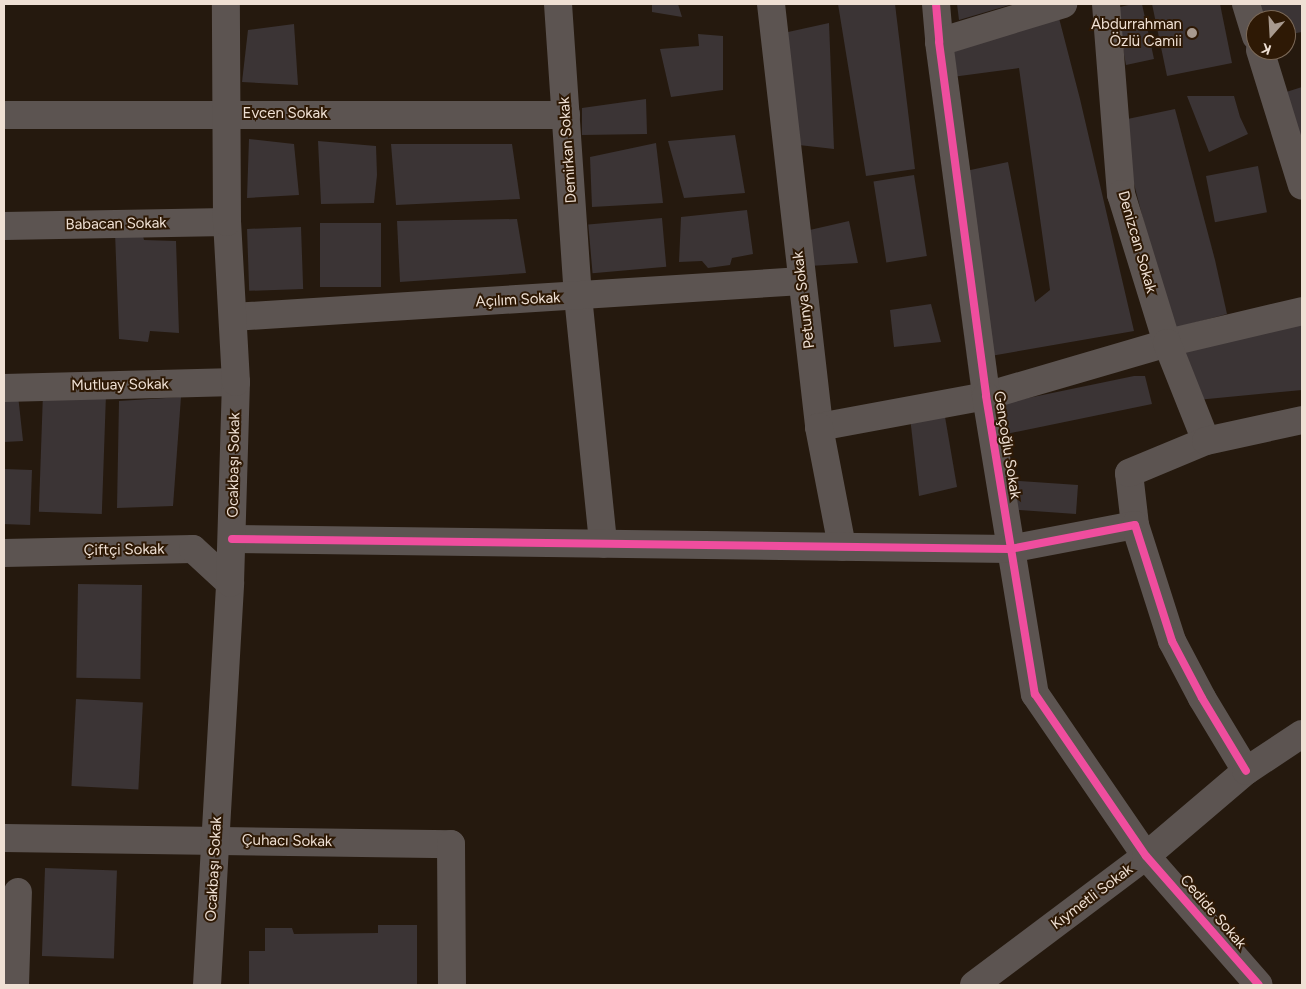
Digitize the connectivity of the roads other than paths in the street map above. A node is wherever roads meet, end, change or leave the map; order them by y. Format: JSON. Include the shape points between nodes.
{"nodes":[{"id":1,"x":226,"y":4,"type":"edge"},
{"id":2,"x":558,"y":4,"type":"edge"},
{"id":3,"x":771,"y":4,"type":"edge"},
{"id":4,"x":936,"y":4,"type":"edge"},
{"id":5,"x":1063,"y":4,"type":"edge"},
{"id":6,"x":1106,"y":4,"type":"edge"},
{"id":7,"x":940,"y":42,"type":"junction"},
{"id":8,"x":1263,"y":60,"type":"edge"},
{"id":9,"x":226,"y":114,"type":"junction"},
{"id":10,"x":4,"y":115,"type":"edge"},
{"id":11,"x":566,"y":115,"type":"junction"},
{"id":12,"x":1302,"y":186,"type":"edge"},
{"id":13,"x":228,"y":222,"type":"junction"},
{"id":14,"x":4,"y":226,"type":"edge"},
{"id":15,"x":802,"y":281,"type":"junction"},
{"id":16,"x":578,"y":296,"type":"junction"},
{"id":17,"x":1302,"y":311,"type":"edge"},
{"id":18,"x":233,"y":317,"type":"junction"},
{"id":19,"x":1167,"y":343,"type":"junction"},
{"id":20,"x":236,"y":382,"type":"junction"},
{"id":21,"x":4,"y":388,"type":"edge"},
{"id":22,"x":986,"y":396,"type":"junction"},
{"id":23,"x":1302,"y":420,"type":"edge"},
{"id":24,"x":819,"y":427,"type":"junction"},
{"id":25,"x":1206,"y":441,"type":"junction"},
{"id":26,"x":1135,"y":525,"type":"junction"},
{"id":27,"x":232,"y":539,"type":"junction"},
{"id":28,"x":603,"y":544,"type":"junction"},
{"id":29,"x":842,"y":547,"type":"junction"},
{"id":30,"x":1010,"y":549,"type":"junction"},
{"id":31,"x":4,"y":553,"type":"edge"},
{"id":32,"x":230,"y":583,"type":"junction"},
{"id":33,"x":1302,"y":734,"type":"edge"},
{"id":34,"x":1246,"y":771,"type":"junction"},
{"id":35,"x":4,"y":838,"type":"edge"},
{"id":36,"x":216,"y":841,"type":"junction"},
{"id":37,"x":1146,"y":856,"type":"junction"},
{"id":38,"x":18,"y":892,"type":"dead end"},
{"id":39,"x":15,"y":985,"type":"edge"},
{"id":40,"x":207,"y":985,"type":"edge"},
{"id":41,"x":452,"y":985,"type":"edge"},
{"id":42,"x":974,"y":985,"type":"edge"},
{"id":43,"x":1259,"y":985,"type":"edge"}],
"edges":[{"from":1,"to":9,"type":"street","name":"Ocakbaşı Sokak"},
{"from":2,"to":11,"type":"street","name":"Demirkan Sokak"},
{"from":3,"to":15,"type":"street","name":"Petunya Sokak"},
{"from":4,"to":7,"type":"street","name":"Gençoğlu Sokak"},
{"from":5,"to":7,"type":"street"},
{"from":6,"to":19,"type":"street","name":"Denizcan Sokak","via":[[1121,194]]},
{"from":7,"to":22,"type":"street","name":"Gençoğlu Sokak"},
{"from":8,"to":12,"type":"street"},
{"from":9,"to":10,"type":"street","name":"Evcen Sokak"},
{"from":9,"to":11,"type":"street","name":"Evcen Sokak"},
{"from":9,"to":13,"type":"street","name":"Ocakbaşı Sokak"},
{"from":11,"to":16,"type":"street","name":"Demirkan Sokak"},
{"from":13,"to":14,"type":"street","name":"Babacan Sokak"},
{"from":13,"to":18,"type":"street","name":"Ocakbaşı Sokak"},
{"from":15,"to":16,"type":"street","name":"Açılım Sokak"},
{"from":15,"to":24,"type":"street","name":"Petunya Sokak"},
{"from":16,"to":18,"type":"street","name":"Açılım Sokak"},
{"from":16,"to":28,"type":"street","name":"Demirkan Sokak"},
{"from":17,"to":19,"type":"street"},
{"from":18,"to":20,"type":"street","name":"Ocakbaşı Sokak"},
{"from":19,"to":22,"type":"street"},
{"from":19,"to":25,"type":"street","name":"Denizcan Sokak"},
{"from":20,"to":21,"type":"street","name":"Mutluay Sokak"},
{"from":20,"to":27,"type":"street","name":"Ocakbaşı Sokak"},
{"from":22,"to":24,"type":"street"},
{"from":22,"to":30,"type":"street","name":"Gençoğlu Sokak"},
{"from":23,"to":25,"type":"street"},
{"from":24,"to":29,"type":"street","name":"Petunya Sokak"},
{"from":25,"to":26,"type":"street","via":[[1129,473]]},
{"from":26,"to":30,"type":"street"},
{"from":26,"to":34,"type":"street","via":[[1172,641]]},
{"from":27,"to":28,"type":"street"},
{"from":27,"to":32,"type":"street","name":"Ocakbaşı Sokak"},
{"from":28,"to":29,"type":"street"},
{"from":29,"to":30,"type":"street"},
{"from":30,"to":37,"type":"street","name":"Gençoğlu Sokak","via":[[1035,694]]},
{"from":31,"to":32,"type":"street","name":"Çiftçi Sokak","via":[[193,549]]},
{"from":32,"to":36,"type":"street","name":"Ocakbaşı Sokak"},
{"from":33,"to":34,"type":"street","name":"Kıymetli Sokak"},
{"from":34,"to":37,"type":"street","name":"Kıymetli Sokak"},
{"from":35,"to":36,"type":"street","name":"Çuhacı Sokak"},
{"from":36,"to":40,"type":"street","name":"Ocakbaşı Sokak"},
{"from":36,"to":41,"type":"street","name":"Çuhacı Sokak","via":[[451,844]]},
{"from":37,"to":42,"type":"street","name":"Kıymetli Sokak"},
{"from":37,"to":43,"type":"street","name":"Cedide Sokak"},
{"from":38,"to":39,"type":"street"}]}
